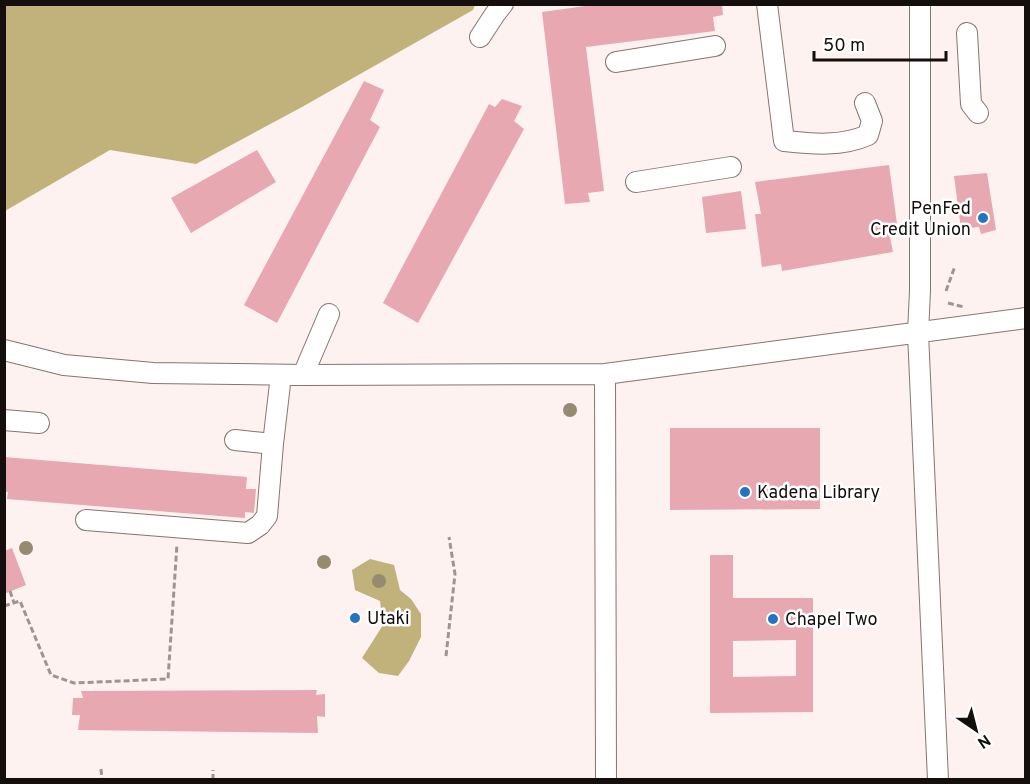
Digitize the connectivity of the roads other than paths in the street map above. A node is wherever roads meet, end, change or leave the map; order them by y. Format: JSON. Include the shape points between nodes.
{"nodes":[{"id":1,"x":503,"y":4,"type":"edge"},
{"id":2,"x":767,"y":4,"type":"edge"},
{"id":3,"x":921,"y":4,"type":"edge"},
{"id":4,"x":967,"y":33,"type":"dead end"},
{"id":5,"x":480,"y":37,"type":"dead end"},
{"id":6,"x":715,"y":46,"type":"dead end"},
{"id":7,"x":616,"y":62,"type":"dead end"},
{"id":8,"x":865,"y":103,"type":"dead end"},
{"id":9,"x":978,"y":113,"type":"dead end"},
{"id":10,"x":731,"y":167,"type":"dead end"},
{"id":11,"x":636,"y":182,"type":"dead end"},
{"id":12,"x":329,"y":314,"type":"dead end"},
{"id":13,"x":1026,"y":318,"type":"edge"},
{"id":14,"x":918,"y":333,"type":"junction"},
{"id":15,"x":4,"y":350,"type":"edge"},
{"id":16,"x":605,"y":374,"type":"junction"},
{"id":17,"x":281,"y":375,"type":"junction"},
{"id":18,"x":303,"y":375,"type":"junction"},
{"id":19,"x":4,"y":420,"type":"edge"},
{"id":20,"x":39,"y":423,"type":"dead end"},
{"id":21,"x":235,"y":440,"type":"dead end"},
{"id":22,"x":273,"y":444,"type":"junction"},
{"id":23,"x":86,"y":520,"type":"dead end"},
{"id":24,"x":606,"y":780,"type":"edge"},
{"id":25,"x":939,"y":780,"type":"edge"}],
"edges":[{"from":1,"to":5,"type":"street"},
{"from":2,"to":8,"type":"street","via":[[784,141],[856,141],[868,135],[872,121]]},
{"from":3,"to":14,"type":"street"},
{"from":4,"to":9,"type":"street","via":[[971,104]]},
{"from":6,"to":7,"type":"street"},
{"from":10,"to":11,"type":"street"},
{"from":12,"to":18,"type":"street"},
{"from":13,"to":14,"type":"street"},
{"from":14,"to":16,"type":"street"},
{"from":14,"to":25,"type":"street"},
{"from":15,"to":17,"type":"street","via":[[75,366],[153,373]]},
{"from":16,"to":18,"type":"street"},
{"from":16,"to":24,"type":"street"},
{"from":17,"to":18,"type":"street"},
{"from":17,"to":22,"type":"street"},
{"from":19,"to":20,"type":"street"},
{"from":21,"to":22,"type":"street"},
{"from":22,"to":23,"type":"street","via":[[267,516],[248,533]]}]}
